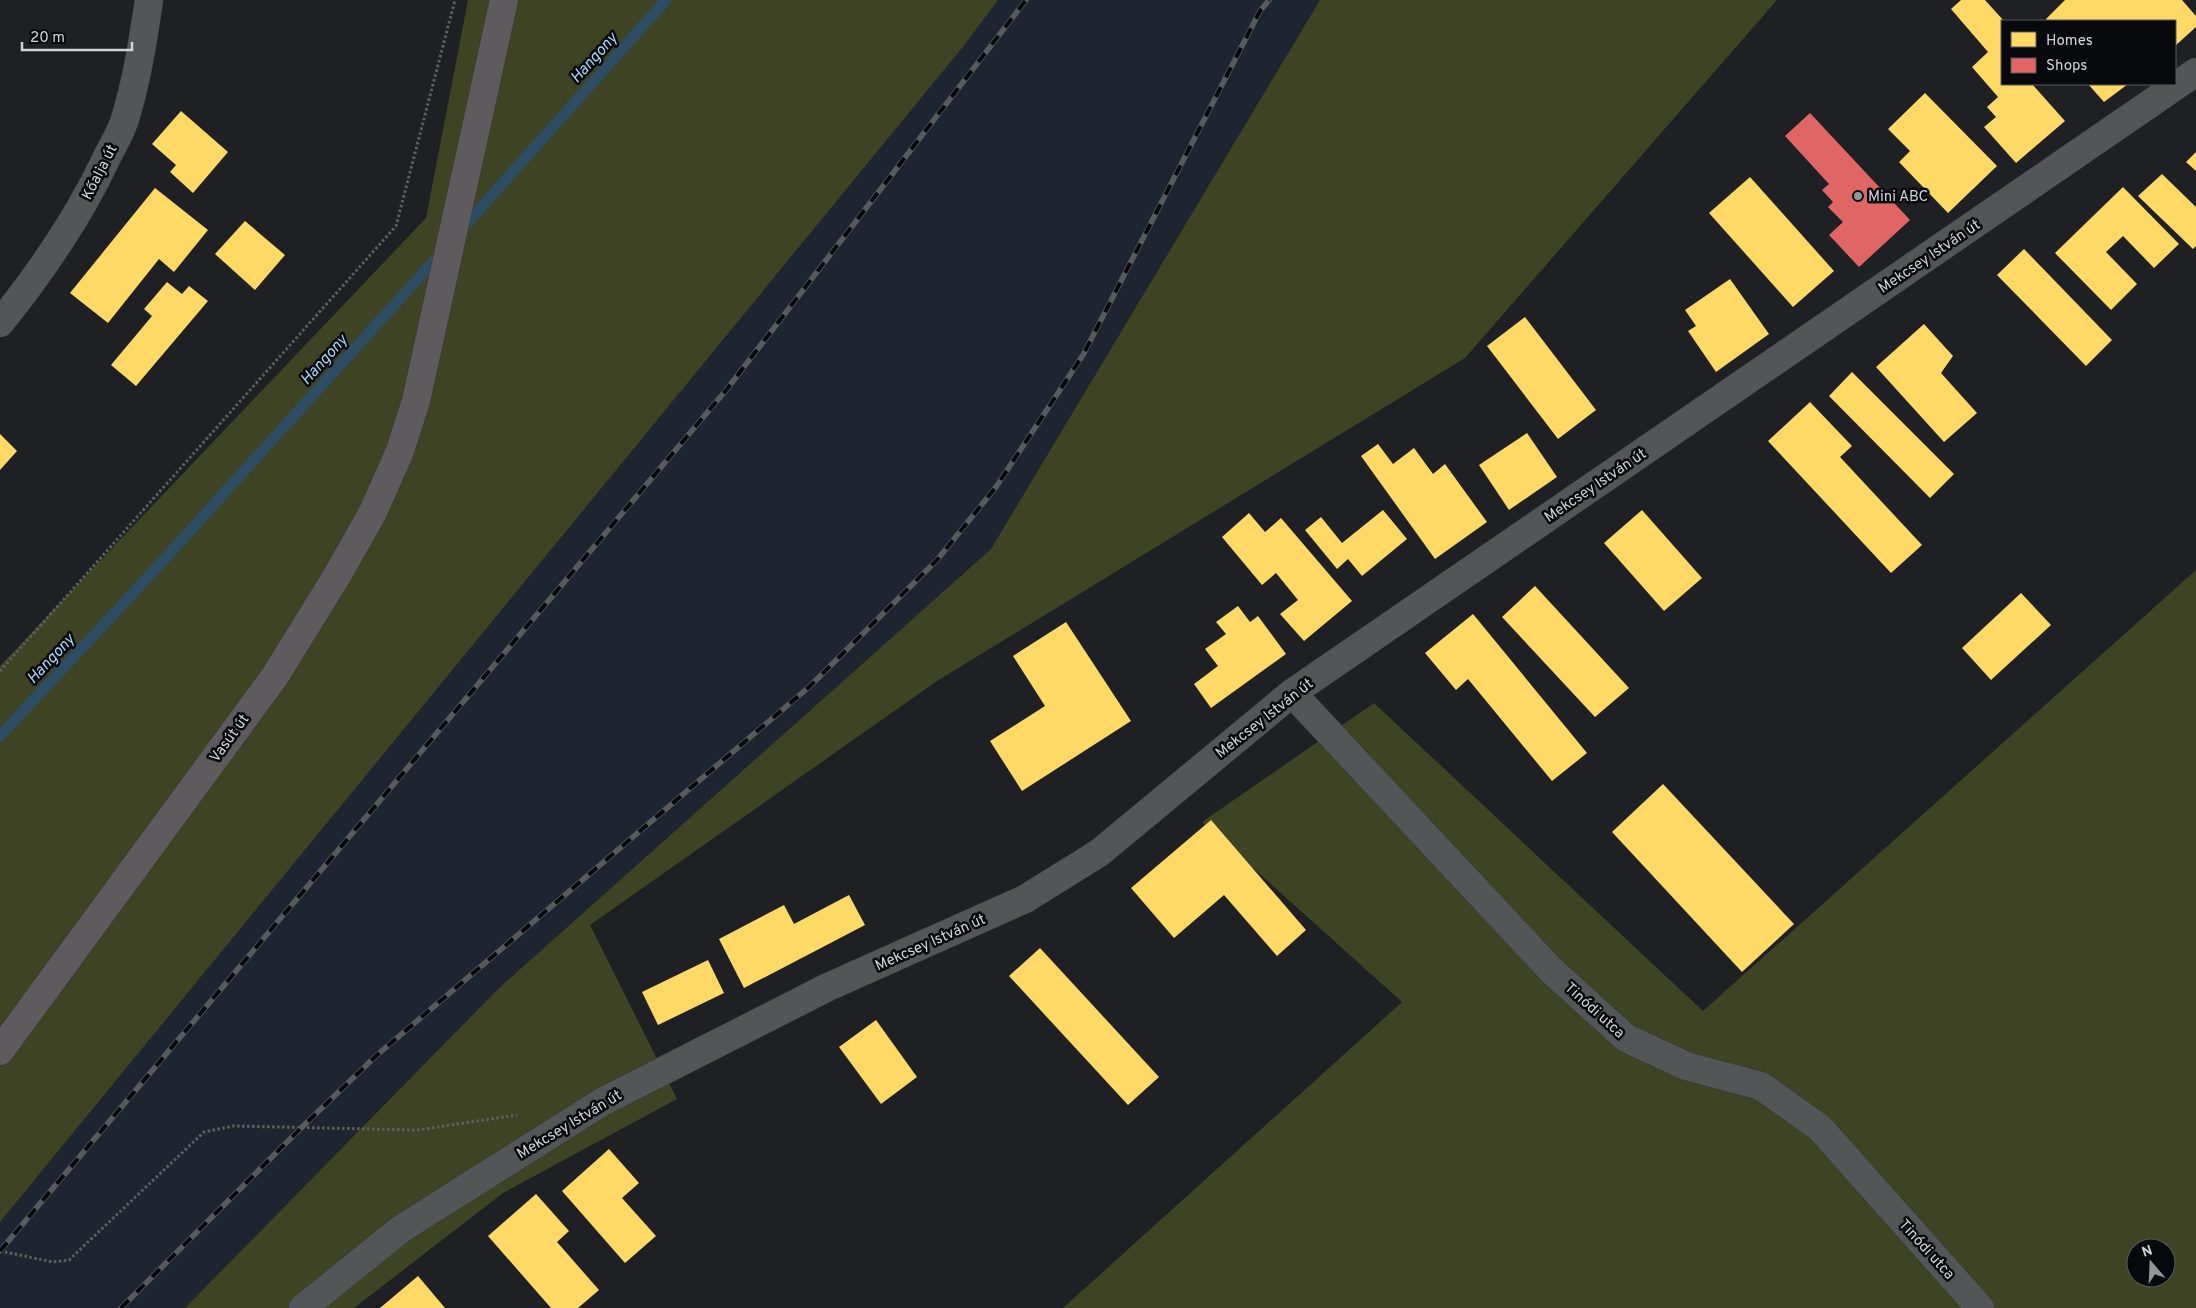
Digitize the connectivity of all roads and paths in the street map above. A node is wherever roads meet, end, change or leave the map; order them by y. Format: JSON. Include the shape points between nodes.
{"nodes":[{"id":1,"x":149,"y":0,"type":"edge"},
{"id":2,"x":455,"y":0,"type":"edge"},
{"id":3,"x":504,"y":0,"type":"edge"},
{"id":4,"x":2196,"y":72,"type":"edge"},
{"id":5,"x":0,"y":323,"type":"edge"},
{"id":6,"x":0,"y":671,"type":"edge"},
{"id":7,"x":1292,"y":693,"type":"junction"},
{"id":8,"x":0,"y":1051,"type":"edge"},
{"id":9,"x":526,"y":1114,"type":"dead end"},
{"id":10,"x":0,"y":1250,"type":"edge"},
{"id":11,"x":303,"y":1308,"type":"edge"},
{"id":12,"x":1980,"y":1308,"type":"edge"}],
"edges":[{"from":1,"to":5,"type":"street","name":"Kőalja út","via":[[140,60],[125,121],[68,231]]},
{"from":2,"to":6,"type":"path","via":[[396,226]]},
{"from":3,"to":8,"type":"main road","name":"Vasút út","via":[[416,401],[400,451],[373,512],[275,676]]},
{"from":4,"to":7,"type":"street","name":"Mekcsey István út"},
{"from":7,"to":11,"type":"street","name":"Mekcsey István út","via":[[1099,853],[1050,884],[1025,899],[828,987],[602,1102],[401,1229]]},
{"from":7,"to":12,"type":"street","name":"Tinódi utca","via":[[1552,971],[1626,1038],[1686,1066],[1760,1086],[1820,1128]]},
{"from":9,"to":10,"type":"path","via":[[417,1130],[233,1126],[204,1132],[69,1260],[53,1262]]}]}
